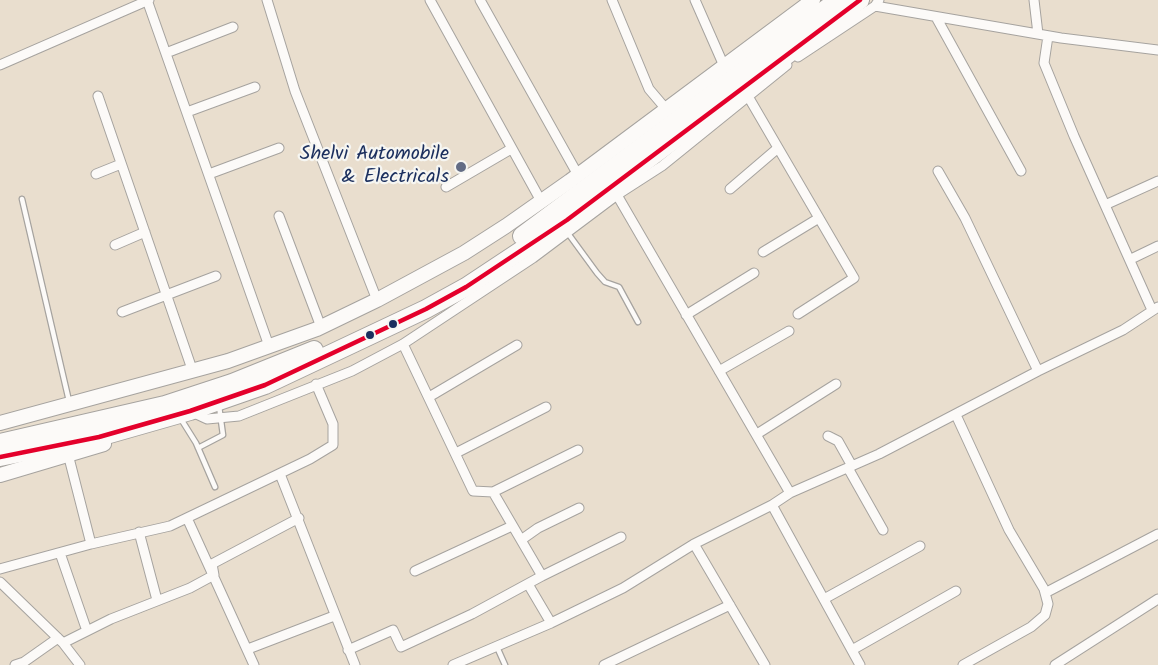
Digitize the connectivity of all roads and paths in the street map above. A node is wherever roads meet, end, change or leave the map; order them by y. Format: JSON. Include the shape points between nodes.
{"nodes":[{"id":1,"x":148,"y":0,"type":"edge"},
{"id":2,"x":267,"y":0,"type":"edge"},
{"id":3,"x":430,"y":0,"type":"edge"},
{"id":4,"x":480,"y":0,"type":"edge"},
{"id":5,"x":612,"y":0,"type":"edge"},
{"id":6,"x":695,"y":0,"type":"edge"},
{"id":7,"x":813,"y":0,"type":"edge"},
{"id":8,"x":838,"y":0,"type":"edge"},
{"id":9,"x":1034,"y":0,"type":"edge"},
{"id":10,"x":871,"y":2,"type":"edge"},
{"id":11,"x":936,"y":17,"type":"junction"},
{"id":12,"x":233,"y":27,"type":"dead end"},
{"id":13,"x":1043,"y":35,"type":"junction"},
{"id":14,"x":1158,"y":50,"type":"edge"},
{"id":15,"x":166,"y":53,"type":"junction"},
{"id":16,"x":0,"y":65,"type":"edge"},
{"id":17,"x":724,"y":66,"type":"junction"},
{"id":18,"x":255,"y":87,"type":"dead end"},
{"id":19,"x":98,"y":96,"type":"dead end"},
{"id":20,"x":749,"y":98,"type":"junction"},
{"id":21,"x":666,"y":109,"type":"junction"},
{"id":22,"x":187,"y":112,"type":"junction"},
{"id":23,"x":279,"y":148,"type":"dead end"},
{"id":24,"x":778,"y":148,"type":"junction"},
{"id":25,"x":511,"y":149,"type":"junction"},
{"id":26,"x":121,"y":164,"type":"junction"},
{"id":27,"x":938,"y":171,"type":"dead end"},
{"id":28,"x":1021,"y":171,"type":"dead end"},
{"id":29,"x":96,"y":174,"type":"dead end"},
{"id":30,"x":209,"y":174,"type":"junction"},
{"id":31,"x":578,"y":175,"type":"junction"},
{"id":32,"x":1158,"y":181,"type":"edge"},
{"id":33,"x":446,"y":187,"type":"dead end"},
{"id":34,"x":730,"y":189,"type":"dead end"},
{"id":35,"x":617,"y":195,"type":"junction"},
{"id":36,"x":22,"y":199,"type":"dead end"},
{"id":37,"x":541,"y":201,"type":"junction"},
{"id":38,"x":1105,"y":205,"type":"junction"},
{"id":39,"x":279,"y":216,"type":"dead end"},
{"id":40,"x":819,"y":218,"type":"junction"},
{"id":41,"x":145,"y":232,"type":"junction"},
{"id":42,"x":567,"y":232,"type":"junction"},
{"id":43,"x":115,"y":245,"type":"dead end"},
{"id":44,"x":1158,"y":246,"type":"edge"},
{"id":45,"x":763,"y":252,"type":"dead end"},
{"id":46,"x":1131,"y":259,"type":"junction"},
{"id":47,"x":754,"y":273,"type":"dead end"},
{"id":48,"x":216,"y":276,"type":"dead end"},
{"id":49,"x":166,"y":295,"type":"junction"},
{"id":50,"x":377,"y":300,"type":"junction"},
{"id":51,"x":1155,"y":308,"type":"edge"},
{"id":52,"x":122,"y":312,"type":"dead end"},
{"id":53,"x":798,"y":314,"type":"dead end"},
{"id":54,"x":686,"y":315,"type":"junction"},
{"id":55,"x":638,"y":322,"type":"dead end"},
{"id":56,"x":321,"y":327,"type":"junction"},
{"id":57,"x":789,"y":331,"type":"dead end"},
{"id":58,"x":404,"y":344,"type":"junction"},
{"id":59,"x":516,"y":345,"type":"dead end"},
{"id":60,"x":269,"y":346,"type":"junction"},
{"id":61,"x":1038,"y":371,"type":"junction"},
{"id":62,"x":193,"y":372,"type":"junction"},
{"id":63,"x":719,"y":372,"type":"junction"},
{"id":64,"x":316,"y":384,"type":"junction"},
{"id":65,"x":836,"y":384,"type":"dead end"},
{"id":66,"x":429,"y":397,"type":"junction"},
{"id":67,"x":70,"y":404,"type":"junction"},
{"id":68,"x":546,"y":407,"type":"dead end"},
{"id":69,"x":219,"y":409,"type":"junction"},
{"id":70,"x":184,"y":413,"type":"junction"},
{"id":71,"x":956,"y":415,"type":"junction"},
{"id":72,"x":0,"y":423,"type":"edge"},
{"id":73,"x":149,"y":423,"type":"junction"},
{"id":74,"x":758,"y":434,"type":"junction"},
{"id":75,"x":828,"y":436,"type":"dead end"},
{"id":76,"x":0,"y":443,"type":"edge"},
{"id":77,"x":198,"y":448,"type":"junction"},
{"id":78,"x":578,"y":450,"type":"dead end"},
{"id":79,"x":456,"y":453,"type":"junction"},
{"id":80,"x":68,"y":454,"type":"junction"},
{"id":81,"x":0,"y":457,"type":"edge"},
{"id":82,"x":850,"y":467,"type":"junction"},
{"id":83,"x":280,"y":474,"type":"junction"},
{"id":84,"x":0,"y":475,"type":"edge"},
{"id":85,"x":215,"y":487,"type":"dead end"},
{"id":86,"x":493,"y":492,"type":"junction"},
{"id":87,"x":790,"y":493,"type":"junction"},
{"id":88,"x":772,"y":505,"type":"junction"},
{"id":89,"x":579,"y":508,"type":"dead end"},
{"id":90,"x":187,"y":518,"type":"junction"},
{"id":91,"x":299,"y":518,"type":"junction"},
{"id":92,"x":512,"y":526,"type":"junction"},
{"id":93,"x":883,"y":530,"type":"dead end"},
{"id":94,"x":139,"y":532,"type":"junction"},
{"id":95,"x":1158,"y":534,"type":"edge"},
{"id":96,"x":621,"y":537,"type":"dead end"},
{"id":97,"x":521,"y":540,"type":"junction"},
{"id":98,"x":91,"y":544,"type":"junction"},
{"id":99,"x":694,"y":544,"type":"junction"},
{"id":100,"x":920,"y":546,"type":"dead end"},
{"id":101,"x":60,"y":553,"type":"junction"},
{"id":102,"x":0,"y":568,"type":"edge"},
{"id":103,"x":415,"y":571,"type":"dead end"},
{"id":104,"x":214,"y":574,"type":"junction"},
{"id":105,"x":542,"y":576,"type":"junction"},
{"id":106,"x":0,"y":582,"type":"edge"},
{"id":107,"x":528,"y":584,"type":"junction"},
{"id":108,"x":956,"y":591,"type":"dead end"},
{"id":109,"x":1045,"y":593,"type":"junction"},
{"id":110,"x":824,"y":599,"type":"junction"},
{"id":111,"x":1158,"y":599,"type":"edge"},
{"id":112,"x":157,"y":600,"type":"junction"},
{"id":113,"x":730,"y":605,"type":"junction"},
{"id":114,"x":334,"y":616,"type":"junction"},
{"id":115,"x":551,"y":623,"type":"junction"},
{"id":116,"x":87,"y":631,"type":"junction"},
{"id":117,"x":60,"y":641,"type":"junction"},
{"id":118,"x":497,"y":647,"type":"junction"},
{"id":119,"x":248,"y":649,"type":"junction"},
{"id":120,"x":348,"y":650,"type":"junction"},
{"id":121,"x":852,"y":650,"type":"junction"},
{"id":122,"x":762,"y":664,"type":"edge"},
{"id":123,"x":15,"y":665,"type":"edge"},
{"id":124,"x":80,"y":665,"type":"edge"},
{"id":125,"x":253,"y":665,"type":"edge"},
{"id":126,"x":355,"y":665,"type":"edge"},
{"id":127,"x":453,"y":665,"type":"edge"},
{"id":128,"x":505,"y":665,"type":"edge"},
{"id":129,"x":604,"y":665,"type":"edge"},
{"id":130,"x":860,"y":665,"type":"edge"},
{"id":131,"x":963,"y":665,"type":"edge"},
{"id":132,"x":1055,"y":665,"type":"edge"}],
"edges":[{"from":1,"to":15,"type":"street"},
{"from":1,"to":16,"type":"street"},
{"from":2,"to":50,"type":"street","via":[[295,91]]},
{"from":3,"to":25,"type":"street"},
{"from":4,"to":31,"type":"street"},
{"from":5,"to":21,"type":"street","via":[[649,89]]},
{"from":6,"to":17,"type":"street"},
{"from":7,"to":17,"type":"main road"},
{"from":8,"to":76,"type":"highway","via":[[532,230],[408,307],[232,383],[165,405]]},
{"from":9,"to":13,"type":"street"},
{"from":10,"to":11,"type":"street"},
{"from":10,"to":20,"type":"street"},
{"from":10,"to":69,"type":"highway","via":[[567,220],[466,287],[393,327]]},
{"from":11,"to":13,"type":"street"},
{"from":11,"to":28,"type":"street"},
{"from":12,"to":15,"type":"street"},
{"from":13,"to":14,"type":"street"},
{"from":13,"to":38,"type":"street","via":[[1044,63]]},
{"from":15,"to":22,"type":"street"},
{"from":17,"to":21,"type":"main road"},
{"from":18,"to":22,"type":"street"},
{"from":19,"to":26,"type":"street"},
{"from":20,"to":24,"type":"street"},
{"from":20,"to":35,"type":"street","via":[[662,166]]},
{"from":21,"to":31,"type":"main road"},
{"from":22,"to":30,"type":"street"},
{"from":23,"to":30,"type":"street"},
{"from":24,"to":34,"type":"street"},
{"from":24,"to":40,"type":"street"},
{"from":25,"to":33,"type":"street"},
{"from":25,"to":37,"type":"street"},
{"from":26,"to":29,"type":"street"},
{"from":26,"to":41,"type":"street"},
{"from":27,"to":61,"type":"street","via":[[965,218]]},
{"from":30,"to":60,"type":"street"},
{"from":31,"to":37,"type":"main road"},
{"from":32,"to":38,"type":"street"},
{"from":35,"to":42,"type":"street"},
{"from":35,"to":54,"type":"street"},
{"from":36,"to":67,"type":"lane"},
{"from":37,"to":50,"type":"main road","via":[[464,253]]},
{"from":38,"to":46,"type":"street"},
{"from":39,"to":56,"type":"street"},
{"from":40,"to":45,"type":"street"},
{"from":40,"to":53,"type":"street","via":[[854,278]]},
{"from":41,"to":43,"type":"street"},
{"from":41,"to":49,"type":"street"},
{"from":42,"to":55,"type":"lane","via":[[605,282],[619,287]]},
{"from":42,"to":58,"type":"street"},
{"from":44,"to":46,"type":"street"},
{"from":46,"to":51,"type":"street"},
{"from":47,"to":54,"type":"street"},
{"from":48,"to":49,"type":"street"},
{"from":49,"to":52,"type":"street"},
{"from":49,"to":62,"type":"street"},
{"from":50,"to":56,"type":"main road"},
{"from":51,"to":61,"type":"street","via":[[1123,330]]},
{"from":54,"to":63,"type":"street"},
{"from":56,"to":60,"type":"main road"},
{"from":57,"to":63,"type":"street"},
{"from":58,"to":64,"type":"street","via":[[352,371]]},
{"from":58,"to":66,"type":"street"},
{"from":59,"to":66,"type":"street"},
{"from":60,"to":62,"type":"main road"},
{"from":61,"to":71,"type":"street"},
{"from":62,"to":67,"type":"main road"},
{"from":63,"to":74,"type":"street"},
{"from":64,"to":69,"type":"street","via":[[239,416]]},
{"from":64,"to":83,"type":"street","via":[[333,424],[333,445]]},
{"from":65,"to":74,"type":"street"},
{"from":66,"to":79,"type":"street"},
{"from":67,"to":72,"type":"main road"},
{"from":68,"to":79,"type":"street"},
{"from":69,"to":70,"type":"highway"},
{"from":69,"to":77,"type":"lane","via":[[223,435]]},
{"from":70,"to":73,"type":"highway"},
{"from":70,"to":77,"type":"lane"},
{"from":71,"to":82,"type":"street"},
{"from":71,"to":109,"type":"street","via":[[1009,530]]},
{"from":73,"to":80,"type":"main road","via":[[144,432]]},
{"from":73,"to":81,"type":"highway"},
{"from":74,"to":87,"type":"street"},
{"from":75,"to":82,"type":"street","via":[[838,441]]},
{"from":77,"to":85,"type":"lane"},
{"from":78,"to":86,"type":"street"},
{"from":79,"to":86,"type":"street","via":[[473,491]]},
{"from":80,"to":84,"type":"main road"},
{"from":80,"to":98,"type":"street"},
{"from":82,"to":87,"type":"street"},
{"from":82,"to":93,"type":"street"},
{"from":83,"to":90,"type":"street"},
{"from":83,"to":91,"type":"street"},
{"from":86,"to":92,"type":"street"},
{"from":87,"to":88,"type":"street"},
{"from":88,"to":99,"type":"street"},
{"from":88,"to":110,"type":"street"},
{"from":89,"to":97,"type":"street"},
{"from":90,"to":94,"type":"street"},
{"from":90,"to":104,"type":"street"},
{"from":91,"to":104,"type":"street","via":[[213,564]]},
{"from":91,"to":114,"type":"street"},
{"from":92,"to":97,"type":"street"},
{"from":92,"to":103,"type":"street"},
{"from":94,"to":98,"type":"street"},
{"from":94,"to":112,"type":"street"},
{"from":95,"to":109,"type":"street"},
{"from":96,"to":105,"type":"street"},
{"from":97,"to":105,"type":"street"},
{"from":98,"to":101,"type":"street"},
{"from":99,"to":113,"type":"street"},
{"from":99,"to":115,"type":"street","via":[[623,588]]},
{"from":100,"to":110,"type":"street"},
{"from":101,"to":102,"type":"street"},
{"from":101,"to":116,"type":"street"},
{"from":104,"to":112,"type":"street"},
{"from":104,"to":119,"type":"street"},
{"from":105,"to":107,"type":"street"},
{"from":106,"to":117,"type":"street"},
{"from":107,"to":115,"type":"street"},
{"from":107,"to":120,"type":"street","via":[[401,647],[393,630]]},
{"from":108,"to":121,"type":"street"},
{"from":109,"to":131,"type":"street","via":[[1045,615]]},
{"from":110,"to":121,"type":"street"},
{"from":111,"to":132,"type":"street"},
{"from":112,"to":116,"type":"street"},
{"from":113,"to":122,"type":"street"},
{"from":113,"to":129,"type":"street"},
{"from":114,"to":119,"type":"street"},
{"from":114,"to":120,"type":"street"},
{"from":115,"to":118,"type":"street"},
{"from":116,"to":117,"type":"street"},
{"from":117,"to":123,"type":"street"},
{"from":117,"to":124,"type":"street"},
{"from":118,"to":127,"type":"street"},
{"from":118,"to":128,"type":"lane"},
{"from":119,"to":125,"type":"street"},
{"from":120,"to":126,"type":"street"},
{"from":121,"to":130,"type":"street"}]}
